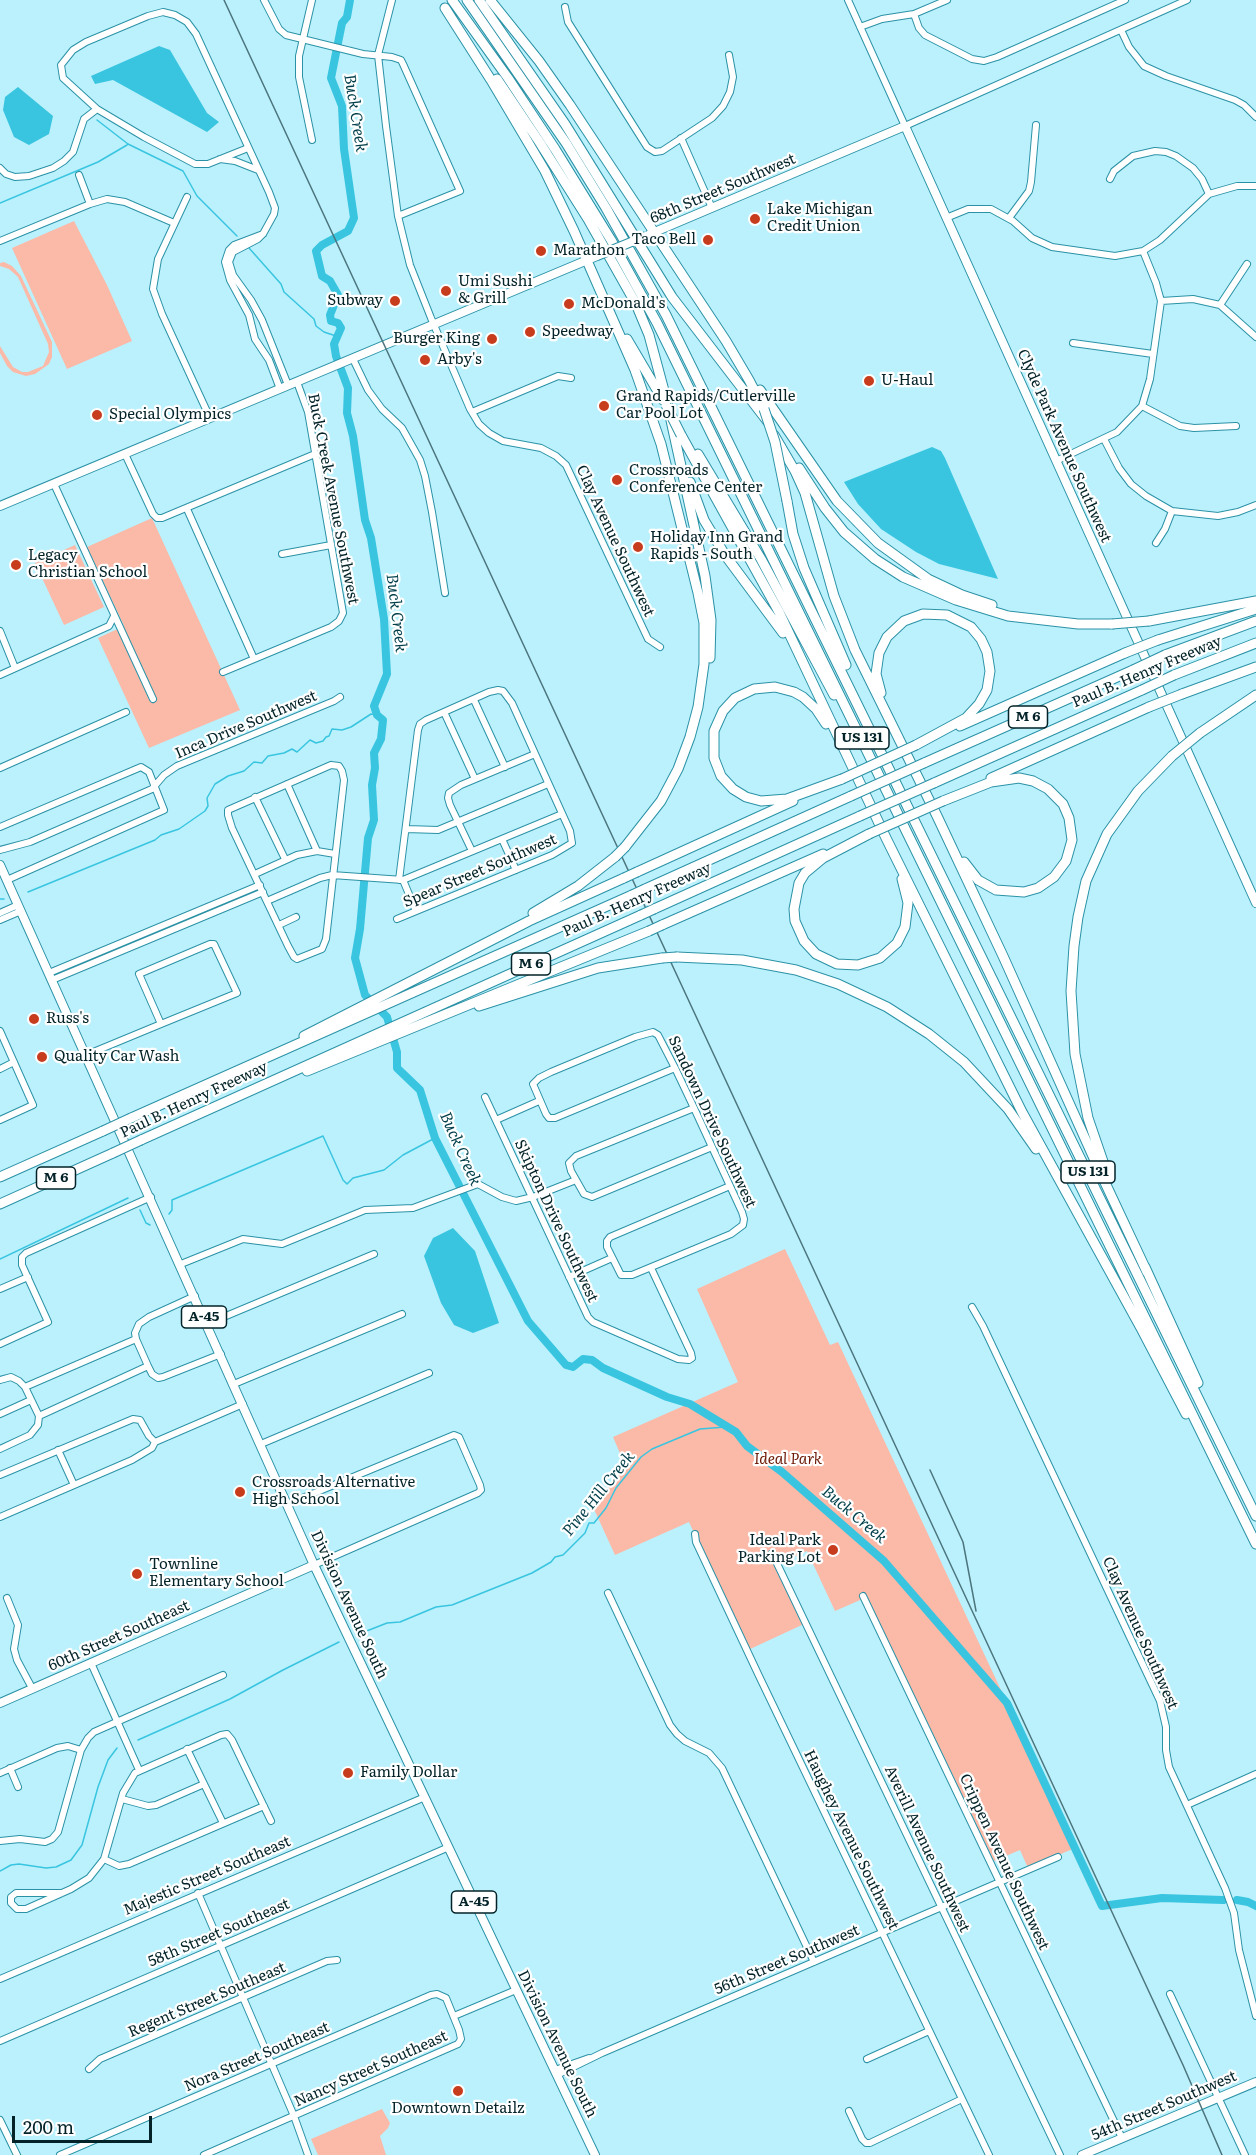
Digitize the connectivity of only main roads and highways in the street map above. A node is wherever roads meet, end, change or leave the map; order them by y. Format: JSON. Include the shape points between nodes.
{"nodes":[{"id":1,"x":452,"y":0,"type":"edge"},
{"id":2,"x":467,"y":0,"type":"edge"},
{"id":3,"x":478,"y":0,"type":"edge"},
{"id":4,"x":489,"y":0,"type":"edge"},
{"id":5,"x":442,"y":4,"type":"edge"},
{"id":6,"x":905,"y":126,"type":"joint"},
{"id":7,"x":650,"y":234,"type":"junction"},
{"id":8,"x":586,"y":261,"type":"junction"},
{"id":9,"x":603,"y":298,"type":"junction"},
{"id":10,"x":726,"y":341,"type":"junction"},
{"id":11,"x":667,"y":403,"type":"junction"},
{"id":12,"x":762,"y":411,"type":"junction"},
{"id":13,"x":0,"y":506,"type":"edge"},
{"id":14,"x":1256,"y":601,"type":"edge"},
{"id":15,"x":1256,"y":609,"type":"edge"},
{"id":16,"x":1044,"y":620,"type":"junction"},
{"id":17,"x":1256,"y":621,"type":"edge"},
{"id":18,"x":1256,"y":643,"type":"edge"},
{"id":19,"x":1256,"y":667,"type":"edge"},
{"id":20,"x":807,"y":672,"type":"junction"},
{"id":21,"x":1256,"y":695,"type":"edge"},
{"id":22,"x":899,"y":740,"type":"junction"},
{"id":23,"x":916,"y":745,"type":"junction"},
{"id":24,"x":882,"y":751,"type":"junction"},
{"id":25,"x":684,"y":757,"type":"junction"},
{"id":26,"x":851,"y":765,"type":"junction"},
{"id":27,"x":842,"y":779,"type":"junction"},
{"id":28,"x":887,"y":789,"type":"junction"},
{"id":29,"x":943,"y":801,"type":"junction"},
{"id":30,"x":937,"y":816,"type":"junction"},
{"id":31,"x":869,"y":834,"type":"junction"},
{"id":32,"x":886,"y":838,"type":"junction"},
{"id":33,"x":0,"y":865,"type":"edge"},
{"id":34,"x":1256,"y":903,"type":"edge"},
{"id":35,"x":423,"y":974,"type":"junction"},
{"id":36,"x":424,"y":1020,"type":"junction"},
{"id":37,"x":312,"y":1035,"type":"junction"},
{"id":38,"x":324,"y":1060,"type":"junction"},
{"id":39,"x":0,"y":1177,"type":"edge"},
{"id":40,"x":0,"y":1204,"type":"edge"},
{"id":41,"x":1082,"y":1222,"type":"junction"},
{"id":42,"x":1148,"y":1272,"type":"junction"},
{"id":43,"x":1233,"y":1497,"type":"junction"},
{"id":44,"x":1256,"y":1507,"type":"edge"},
{"id":45,"x":1256,"y":1516,"type":"edge"},
{"id":46,"x":1256,"y":1544,"type":"edge"},
{"id":47,"x":314,"y":1565,"type":"junction"},
{"id":48,"x":0,"y":1703,"type":"edge"},
{"id":49,"x":1256,"y":2082,"type":"edge"},
{"id":50,"x":595,"y":2155,"type":"edge"},
{"id":51,"x":1082,"y":2155,"type":"edge"}],
"edges":[{"from":1,"to":28,"type":"highway","number":"US 131","via":[[555,149],[630,272]]},
{"from":2,"to":24,"type":"highway","number":"US 131","via":[[566,143],[639,264]]},
{"from":3,"to":12,"type":"highway","via":[[570,132],[672,297]]},
{"from":4,"to":7,"type":"highway","via":[[545,70]]},
{"from":5,"to":8,"type":"highway","via":[[545,171]]},
{"from":5,"to":11,"type":"highway","via":[[535,135],[616,268],[649,335]]},
{"from":6,"to":7,"type":"main road","name":"68th Street Southwest"},
{"from":6,"to":34,"type":"main road","name":"Clyde Park Avenue Southwest"},
{"from":7,"to":8,"type":"main road","name":"68th Street Southwest","bridge":true},
{"from":7,"to":10,"type":"highway"},
{"from":8,"to":9,"type":"highway"},
{"from":8,"to":13,"type":"main road","name":"68th Street Southwest"},
{"from":9,"to":11,"type":"highway"},
{"from":9,"to":25,"type":"highway","via":[[654,419],[701,608],[704,664],[698,707]]},
{"from":10,"to":12,"type":"highway"},
{"from":10,"to":16,"type":"highway","via":[[837,501],[878,543],[942,586]]},
{"from":11,"to":20,"type":"highway","bridge":true},
{"from":11,"to":20,"type":"highway","via":[[704,520]]},
{"from":11,"to":25,"type":"highway","via":[[711,620],[705,695]]},
{"from":11,"to":28,"type":"highway","bridge":true,"via":[[761,559]]},
{"from":12,"to":16,"type":"highway","via":[[830,515],[875,559],[903,577],[956,600],[1008,616]]},
{"from":12,"to":22,"type":"highway","via":[[801,485],[834,596]]},
{"from":12,"to":24,"type":"highway","bridge":true,"via":[[775,442],[793,534],[804,568]]},
{"from":14,"to":16,"type":"highway","bridge":true,"via":[[1149,621],[1078,624]]},
{"from":15,"to":23,"type":"highway","bridge":true,"via":[[1125,653]]},
{"from":17,"to":37,"type":"highway","name":"Paul B. Henry Freeway","number":"M 6","bridge":true,"via":[[1165,655]]},
{"from":18,"to":36,"type":"highway","name":"Paul B. Henry Freeway","number":"M 6","bridge":true,"via":[[1174,675],[654,909]]},
{"from":19,"to":29,"type":"highway","bridge":true,"via":[[1149,707]]},
{"from":20,"to":26,"type":"highway"},
{"from":21,"to":42,"type":"highway","bridge":true,"via":[[1172,756],[1126,805],[1099,850],[1082,896],[1072,970],[1073,1036],[1079,1077],[1088,1118],[1110,1181]]},
{"from":22,"to":23,"type":"highway","via":[[877,681],[879,653],[887,637],[904,621],[923,614],[947,615],[966,624],[981,639],[989,658],[990,678],[974,711]]},
{"from":22,"to":30,"type":"highway"},
{"from":23,"to":27,"type":"highway","bridge":true},
{"from":24,"to":45,"type":"highway","number":"US 131"},
{"from":25,"to":35,"type":"highway","bridge":true,"via":[[661,801],[615,857],[562,896]]},
{"from":26,"to":27,"type":"highway","via":[[816,710],[803,697],[785,689],[765,687],[744,693],[728,705],[717,721],[712,750],[718,769],[733,789],[746,797],[781,800]]},
{"from":26,"to":32,"type":"highway"},
{"from":27,"to":35,"type":"highway","bridge":true,"via":[[548,912]]},
{"from":28,"to":43,"type":"highway","number":"US 131"},
{"from":29,"to":30,"type":"highway","via":[[1002,780],[1019,778],[1039,784],[1053,793],[1067,812],[1072,834],[1069,854],[1058,874],[1038,888],[996,890],[971,873]]},
{"from":29,"to":31,"type":"highway","bridge":true},
{"from":30,"to":42,"type":"highway"},
{"from":31,"to":32,"type":"highway","via":[[823,858],[799,883],[794,909],[798,931],[810,948],[831,962],[851,966],[869,963],[886,954],[902,934],[908,903]]},
{"from":31,"to":36,"type":"highway","bridge":true,"via":[[649,931]]},
{"from":32,"to":41,"type":"highway","via":[[1022,1112]]},
{"from":33,"to":47,"type":"main road","name":"Division Avenue South","number":"A-45"},
{"from":35,"to":37,"type":"highway"},
{"from":36,"to":38,"type":"highway","name":"Paul B. Henry Freeway","number":"M 6"},
{"from":36,"to":38,"type":"highway","via":[[408,1030]]},
{"from":36,"to":41,"type":"highway","bridge":true,"via":[[622,963],[677,957],[742,960],[796,970],[862,995],[911,1022],[964,1062],[1008,1108]]},
{"from":37,"to":39,"type":"highway","name":"Paul B. Henry Freeway","number":"M 6","bridge":true},
{"from":38,"to":40,"type":"highway","name":"Paul B. Henry Freeway","number":"M 6","bridge":true},
{"from":41,"to":43,"type":"highway"},
{"from":42,"to":44,"type":"highway"},
{"from":43,"to":46,"type":"highway","number":"US 131"},
{"from":47,"to":48,"type":"main road","name":"60th Street Southeast"},
{"from":47,"to":50,"type":"main road","name":"Division Avenue South","number":"A-45"},
{"from":49,"to":51,"type":"main road","name":"54th Street Southwest"}]}
